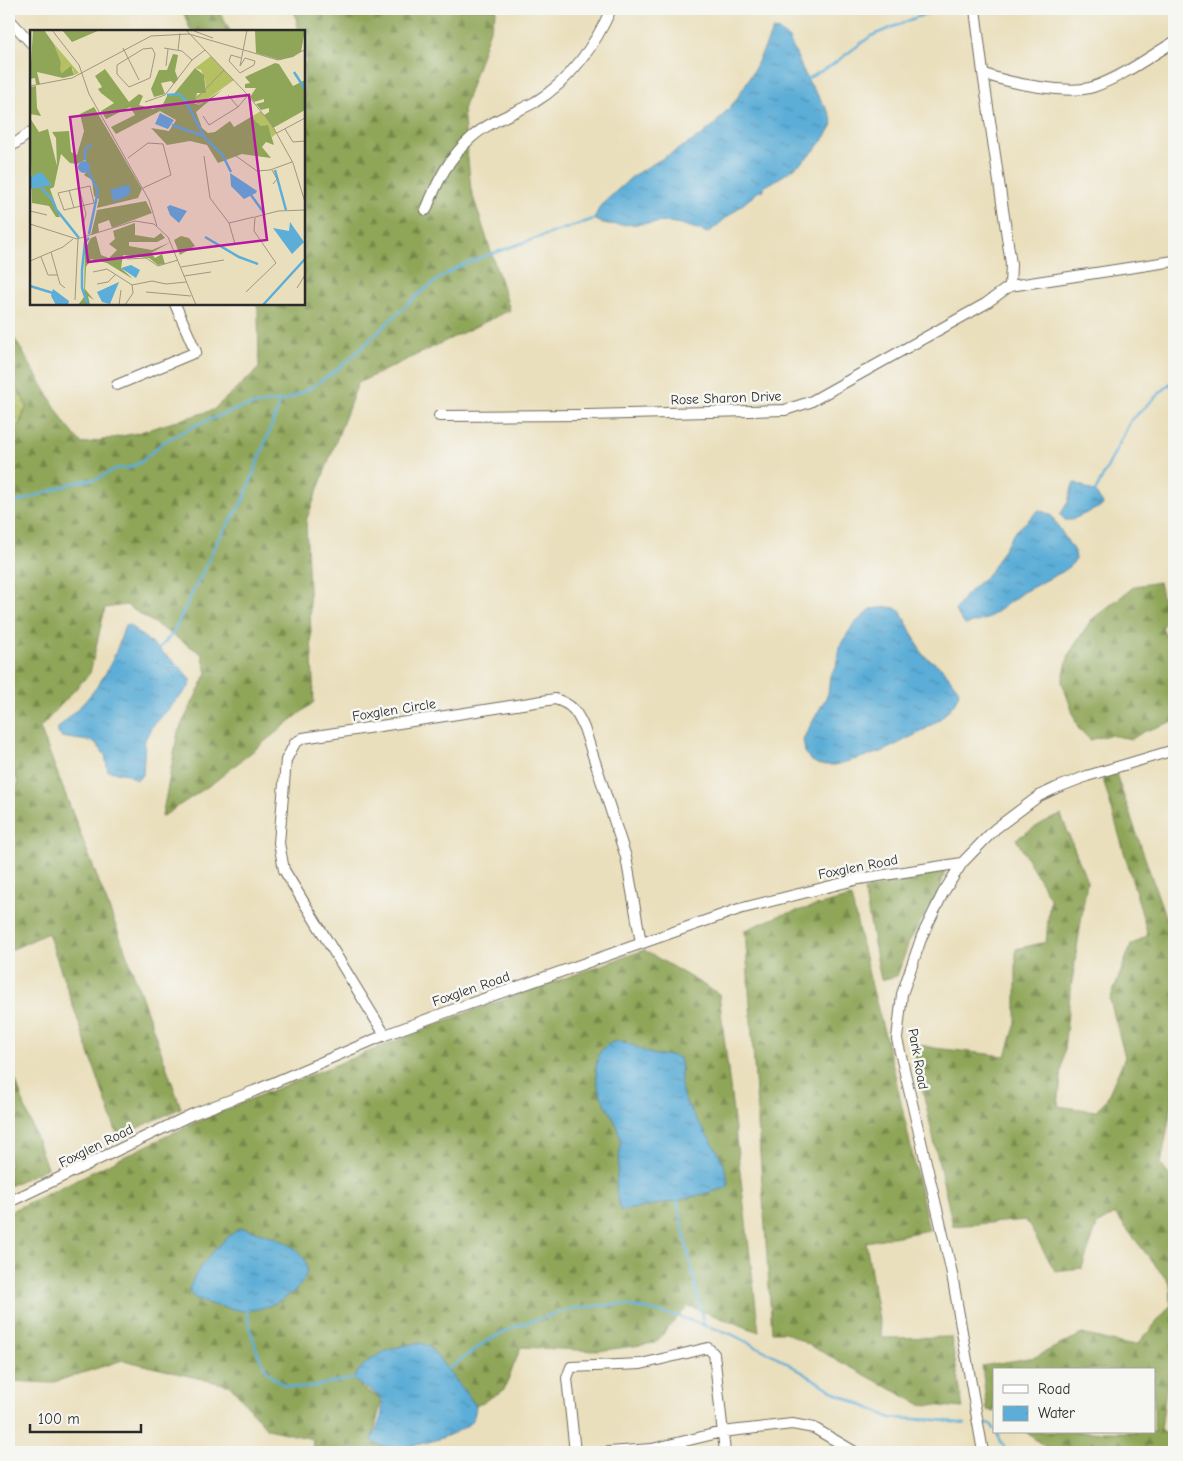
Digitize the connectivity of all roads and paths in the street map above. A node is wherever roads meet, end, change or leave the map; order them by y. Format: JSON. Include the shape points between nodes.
{"nodes":[{"id":1,"x":611,"y":9,"type":"edge"},
{"id":2,"x":975,"y":9,"type":"edge"},
{"id":3,"x":9,"y":19,"type":"edge"},
{"id":4,"x":30,"y":42,"type":"edge"},
{"id":5,"x":1174,"y":42,"type":"edge"},
{"id":6,"x":984,"y":73,"type":"junction"},
{"id":7,"x":30,"y":133,"type":"edge"},
{"id":8,"x":9,"y":148,"type":"edge"},
{"id":9,"x":426,"y":210,"type":"dead end"},
{"id":10,"x":1174,"y":261,"type":"edge"},
{"id":11,"x":1010,"y":286,"type":"junction"},
{"id":12,"x":175,"y":305,"type":"edge"},
{"id":13,"x":117,"y":386,"type":"dead end"},
{"id":14,"x":439,"y":416,"type":"dead end"},
{"id":15,"x":1174,"y":750,"type":"edge"},
{"id":16,"x":962,"y":864,"type":"junction"},
{"id":17,"x":641,"y":943,"type":"junction"},
{"id":18,"x":385,"y":1034,"type":"junction"},
{"id":19,"x":9,"y":1202,"type":"edge"},
{"id":20,"x":722,"y":1432,"type":"junction"},
{"id":21,"x":575,"y":1452,"type":"edge"},
{"id":22,"x":609,"y":1452,"type":"edge"},
{"id":23,"x":725,"y":1452,"type":"edge"},
{"id":24,"x":854,"y":1452,"type":"edge"},
{"id":25,"x":983,"y":1452,"type":"edge"}],
"edges":[{"from":1,"to":9,"type":"street","via":[[597,38],[576,66],[536,101],[480,130],[460,148],[436,183]]},
{"from":2,"to":6,"type":"street"},
{"from":3,"to":4,"type":"street"},
{"from":5,"to":6,"type":"street","via":[[1105,82],[1084,89],[1008,82]]},
{"from":6,"to":11,"type":"street","via":[[1011,264]]},
{"from":7,"to":8,"type":"street"},
{"from":10,"to":11,"type":"street","name":"Rose Sharon Drive"},
{"from":11,"to":14,"type":"street","name":"Rose Sharon Drive","via":[[985,304],[800,407],[588,416]]},
{"from":12,"to":13,"type":"street","via":[[196,352]]},
{"from":15,"to":16,"type":"street","name":"Park Road","via":[[1087,776],[1039,796],[995,829]]},
{"from":16,"to":17,"type":"street","name":"Foxglen Road","via":[[859,879],[775,899]]},
{"from":16,"to":25,"type":"street","name":"Park Road","via":[[943,893],[922,936],[902,994],[897,1040],[951,1269]]},
{"from":17,"to":18,"type":"street","name":"Foxglen Road"},
{"from":17,"to":18,"type":"street","name":"Foxglen Circle","via":[[624,851],[584,728],[574,708],[567,702],[555,699],[303,738],[295,743],[286,760],[280,856],[284,870]]},
{"from":18,"to":19,"type":"street","name":"Foxglen Road","via":[[194,1114]]},
{"from":20,"to":21,"type":"street","via":[[714,1354],[708,1348],[641,1364],[571,1367],[567,1378]]},
{"from":20,"to":22,"type":"street","via":[[652,1449]]},
{"from":20,"to":23,"type":"street"},
{"from":20,"to":24,"type":"street","via":[[804,1425]]}]}
